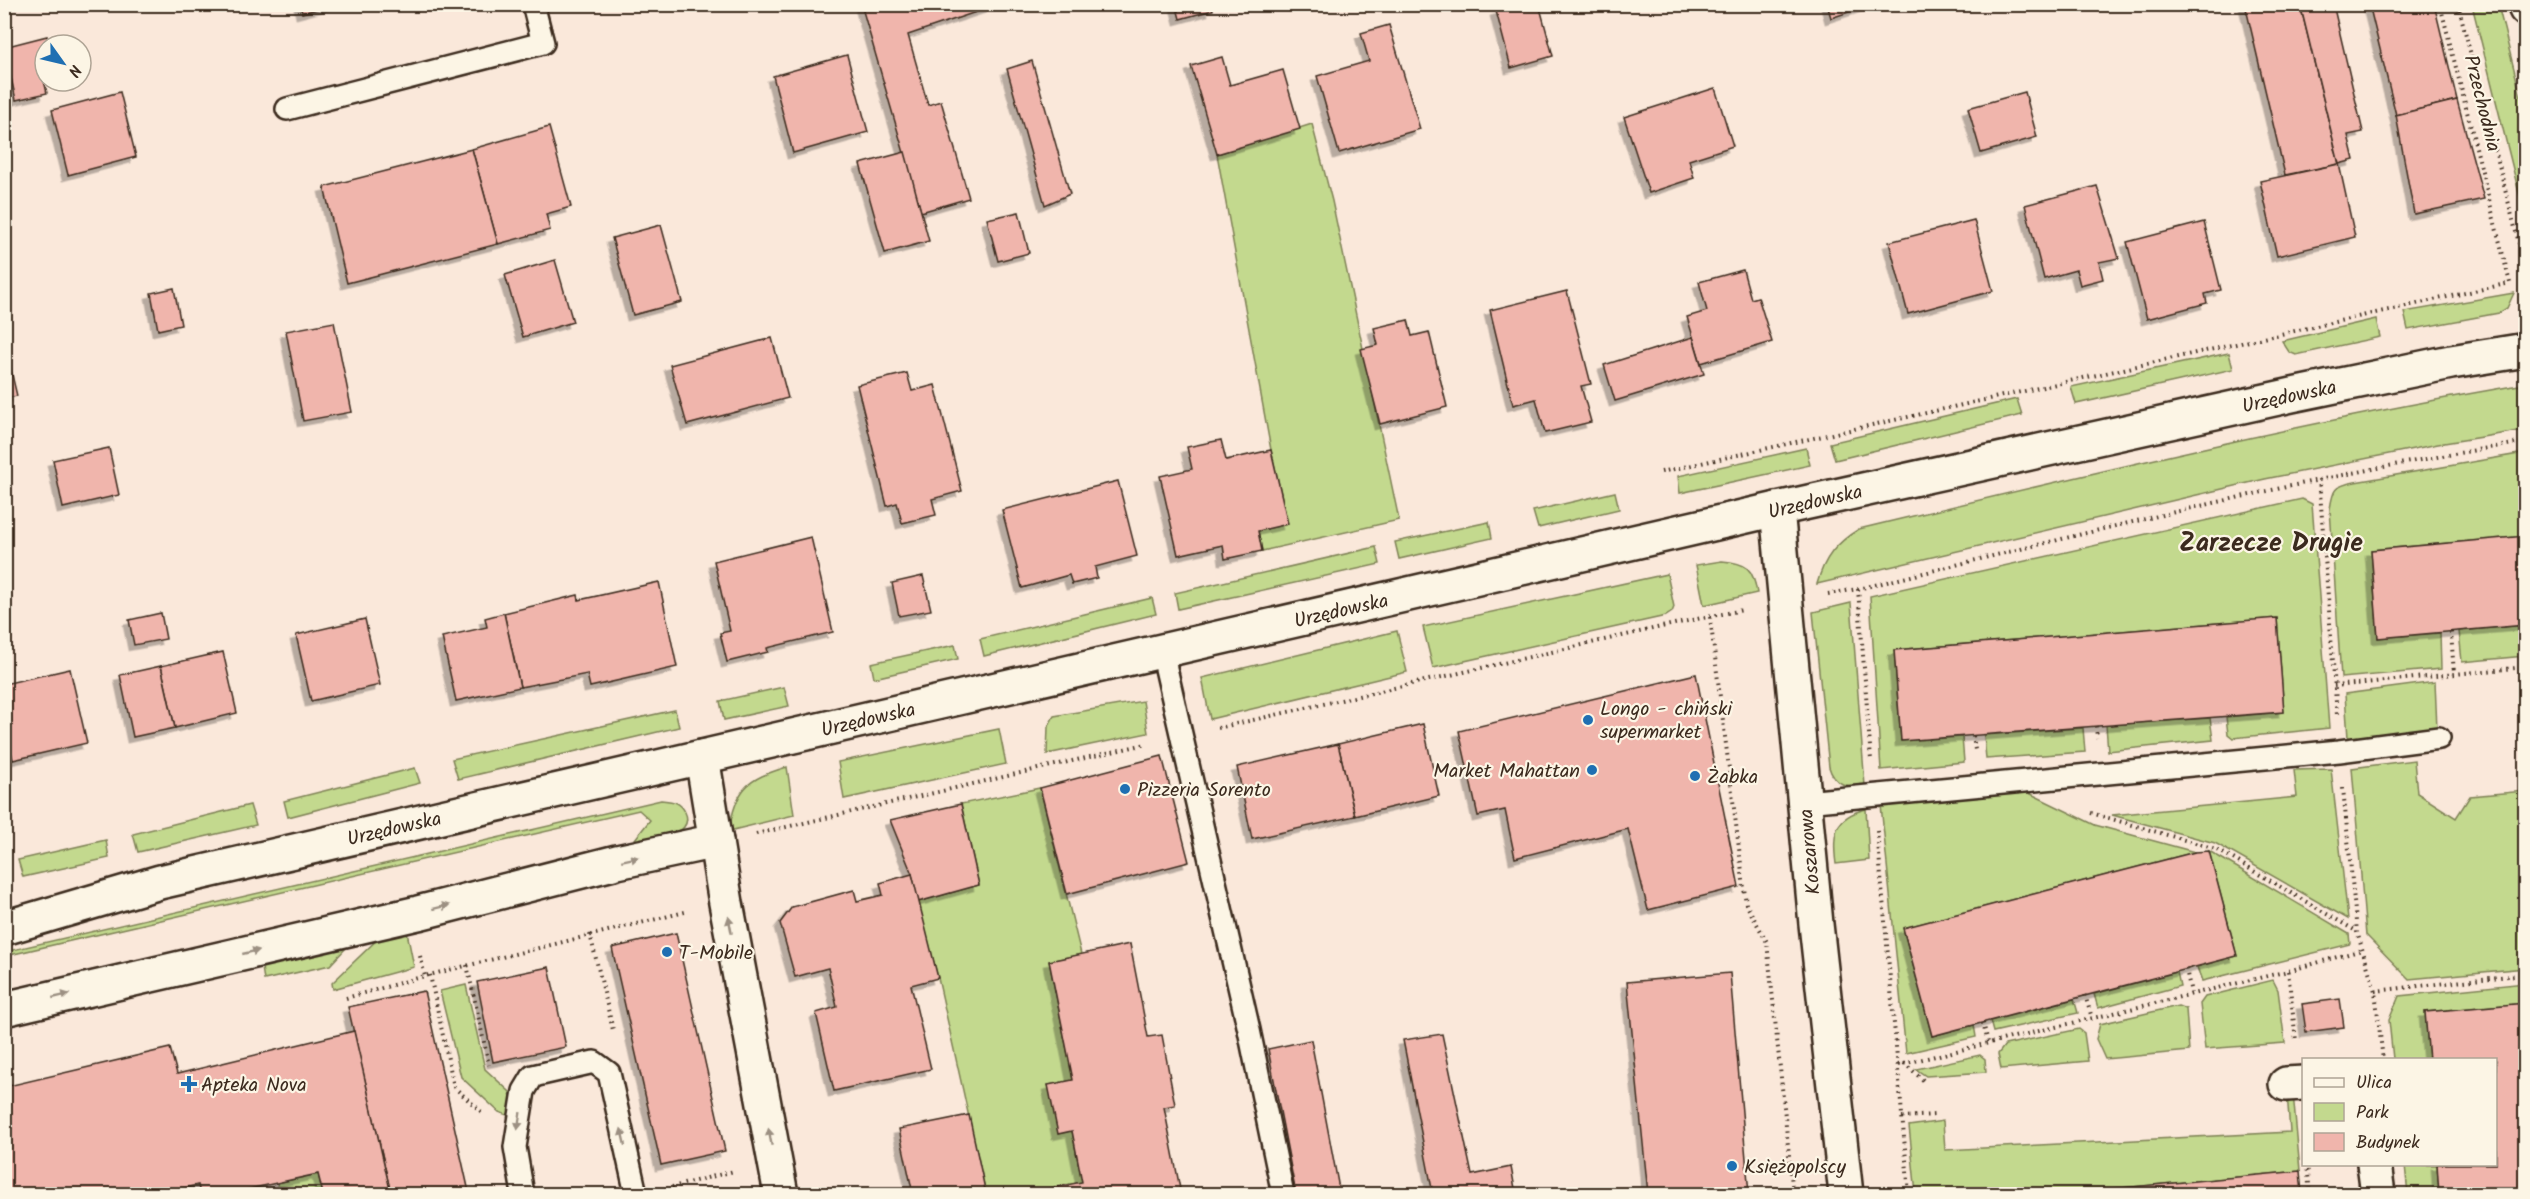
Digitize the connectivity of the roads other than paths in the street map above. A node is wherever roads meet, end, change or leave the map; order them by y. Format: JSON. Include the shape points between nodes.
{"nodes":[{"id":1,"x":533,"y":4,"type":"edge"},
{"id":2,"x":2524,"y":4,"type":"edge"},
{"id":3,"x":2526,"y":9,"type":"edge"},
{"id":4,"x":287,"y":109,"type":"dead end"},
{"id":5,"x":2526,"y":350,"type":"edge"},
{"id":6,"x":1778,"y":509,"type":"junction"},
{"id":7,"x":1162,"y":651,"type":"junction"},
{"id":8,"x":2439,"y":738,"type":"dead end"},
{"id":9,"x":702,"y":757,"type":"junction"},
{"id":10,"x":1805,"y":802,"type":"junction"},
{"id":11,"x":716,"y":841,"type":"junction"},
{"id":12,"x":160,"y":882,"type":"junction"},
{"id":13,"x":4,"y":906,"type":"edge"},
{"id":14,"x":4,"y":928,"type":"edge"},
{"id":15,"x":4,"y":1009,"type":"edge"},
{"id":16,"x":2374,"y":1166,"type":"edge"},
{"id":17,"x":523,"y":1194,"type":"edge"},
{"id":18,"x":636,"y":1194,"type":"edge"},
{"id":19,"x":781,"y":1194,"type":"edge"},
{"id":20,"x":1283,"y":1194,"type":"edge"},
{"id":21,"x":1846,"y":1194,"type":"edge"},
{"id":22,"x":2378,"y":1194,"type":"edge"}],
"edges":[{"from":1,"to":4,"type":"lane","via":[[543,43]]},
{"from":2,"to":3,"type":"street"},
{"from":5,"to":6,"type":"street","name":"Urzędowska","via":[[2292,395]]},
{"from":6,"to":7,"type":"street","name":"Urzędowska"},
{"from":6,"to":10,"type":"street","name":"Koszarowa"},
{"from":7,"to":9,"type":"street","name":"Urzędowska"},
{"from":7,"to":20,"type":"lane"},
{"from":8,"to":10,"type":"lane"},
{"from":9,"to":11,"type":"street"},
{"from":9,"to":12,"type":"street","name":"Urzędowska"},
{"from":10,"to":21,"type":"street","name":"Koszarowa"},
{"from":15,"to":11,"type":"street","one_way":true},
{"from":19,"to":11,"type":"street","one_way":true},
{"from":12,"to":13,"type":"street","name":"Urzędowska"},
{"from":12,"to":14,"type":"street","name":"Urzędowska"},
{"from":16,"to":22,"type":"street"},
{"from":18,"to":17,"type":"lane","one_way":true,"via":[[609,1073],[594,1062],[533,1076],[524,1091],[515,1147]]}]}
